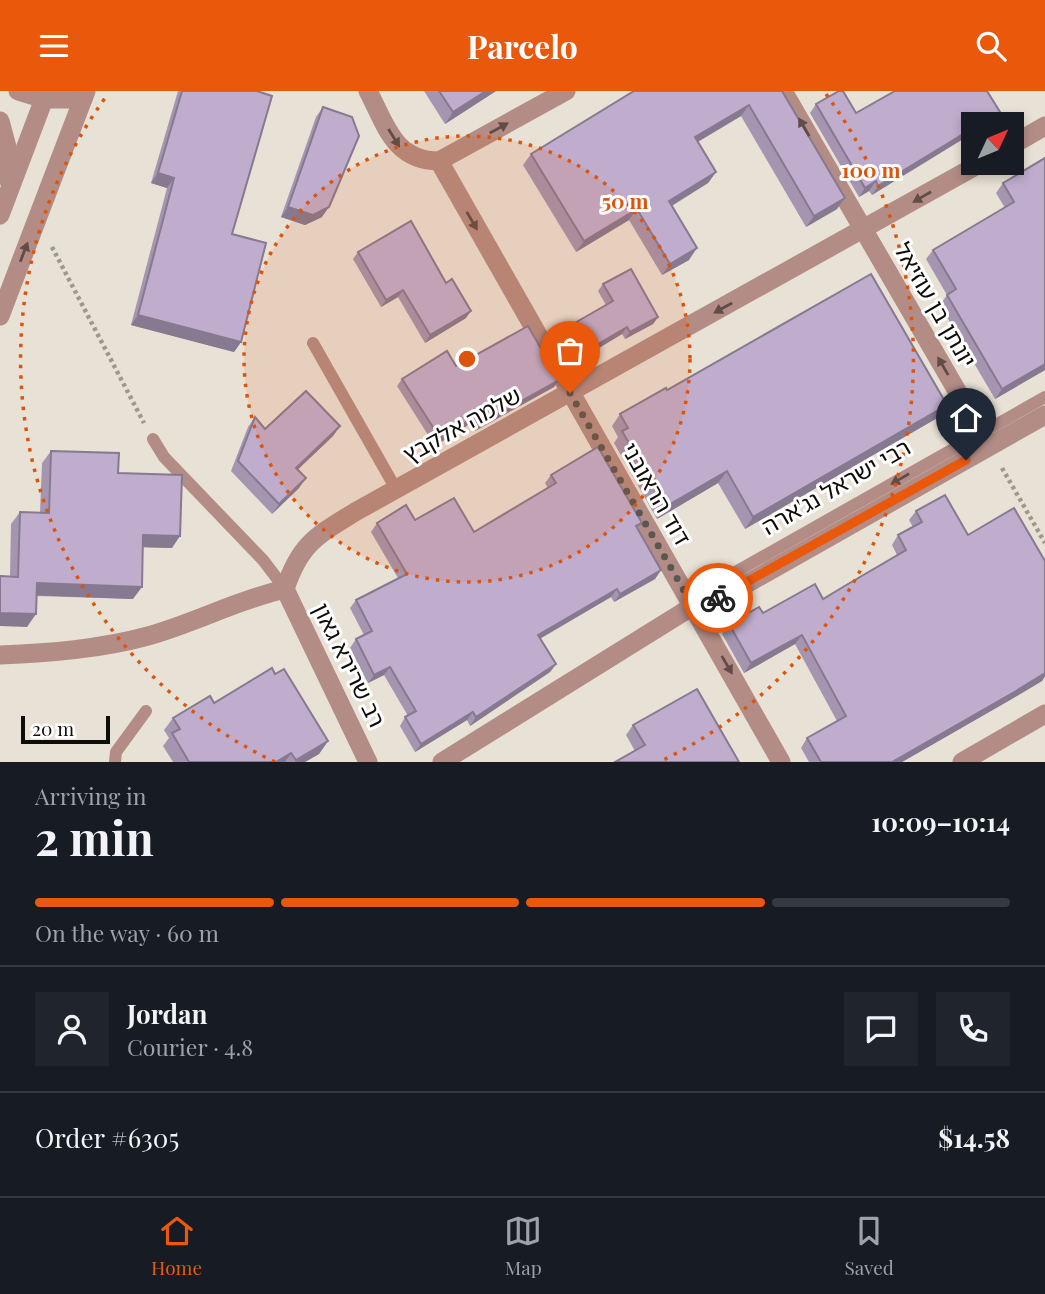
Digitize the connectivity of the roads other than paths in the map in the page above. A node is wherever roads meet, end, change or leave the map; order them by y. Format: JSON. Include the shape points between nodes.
{"nodes":[{"id":1,"x":18,"y":91,"type":"edge"},
{"id":2,"x":368,"y":91,"type":"edge"},
{"id":3,"x":566,"y":91,"type":"edge"},
{"id":4,"x":783,"y":91,"type":"edge"},
{"id":5,"x":81,"y":94,"type":"edge"},
{"id":6,"x":45,"y":95,"type":"edge"},
{"id":7,"x":0,"y":121,"type":"edge"},
{"id":8,"x":1045,"y":126,"type":"edge"},
{"id":9,"x":1024,"y":138,"type":"edge"},
{"id":10,"x":439,"y":161,"type":"junction"},
{"id":11,"x":961,"y":174,"type":"edge"},
{"id":12,"x":9,"y":192,"type":"junction"},
{"id":13,"x":0,"y":215,"type":"edge"},
{"id":14,"x":864,"y":230,"type":"junction"},
{"id":15,"x":0,"y":316,"type":"edge"},
{"id":16,"x":313,"y":343,"type":"dead end"},
{"id":17,"x":570,"y":393,"type":"junction"},
{"id":18,"x":1045,"y":397,"type":"edge"},
{"id":19,"x":1045,"y":415,"type":"edge"},
{"id":20,"x":153,"y":439,"type":"road end"},
{"id":21,"x":985,"y":439,"type":"junction"},
{"id":22,"x":396,"y":489,"type":"junction"},
{"id":23,"x":285,"y":589,"type":"junction"},
{"id":24,"x":693,"y":606,"type":"junction"},
{"id":25,"x":0,"y":655,"type":"edge"},
{"id":26,"x":146,"y":711,"type":"dead end"},
{"id":27,"x":1045,"y":714,"type":"edge"},
{"id":28,"x":115,"y":762,"type":"edge"},
{"id":29,"x":368,"y":762,"type":"edge"},
{"id":30,"x":442,"y":762,"type":"edge"},
{"id":31,"x":781,"y":762,"type":"edge"},
{"id":32,"x":962,"y":762,"type":"edge"}],
"edges":[{"from":1,"to":6,"type":"street"},
{"from":2,"to":10,"type":"street","one_way":true,"via":[[401,150],[421,160]]},
{"from":10,"to":3,"type":"street","one_way":true},
{"from":14,"to":4,"type":"street","name":"יונתן בן עוזיאל","one_way":true},
{"from":5,"to":6,"type":"street"},
{"from":15,"to":5,"type":"street","one_way":true},
{"from":6,"to":12,"type":"street"},
{"from":7,"to":12,"type":"street","via":[[7,147]]},
{"from":8,"to":9,"type":"street"},
{"from":10,"to":17,"type":"street","name":"דוד הראובני","one_way":true},
{"from":11,"to":14,"type":"street","name":"שלמה אלקבץ","one_way":true},
{"from":12,"to":13,"type":"street"},
{"from":14,"to":17,"type":"street","name":"שלמה אלקבץ","one_way":true},
{"from":21,"to":14,"type":"street","name":"יונתן בן עוזיאל","one_way":true},
{"from":16,"to":22,"type":"lane"},
{"from":17,"to":22,"type":"street","name":"שלמה אלקבץ"},
{"from":17,"to":24,"type":"street","name":"דוד הראובני"},
{"from":18,"to":21,"type":"lane","name":"רבי ישראל נג'ארה"},
{"from":19,"to":21,"type":"street","name":"רבי ישראל נג'ארה"},
{"from":20,"to":23,"type":"lane"},
{"from":21,"to":24,"type":"street","name":"רבי ישראל נג'ארה","via":[[732,592]]},
{"from":22,"to":23,"type":"street","name":"שלמה אלקבץ","via":[[320,534],[298,558]]},
{"from":23,"to":25,"type":"street","via":[[149,636],[66,652]]},
{"from":23,"to":29,"type":"street","name":"רב שרירא גאון"},
{"from":24,"to":30,"type":"street","name":"רבי ישראל נג'ארה"},
{"from":24,"to":31,"type":"street","name":"דוד הראובני","one_way":true},
{"from":26,"to":28,"type":"lane","via":[[116,752]]},
{"from":27,"to":32,"type":"street"}]}
